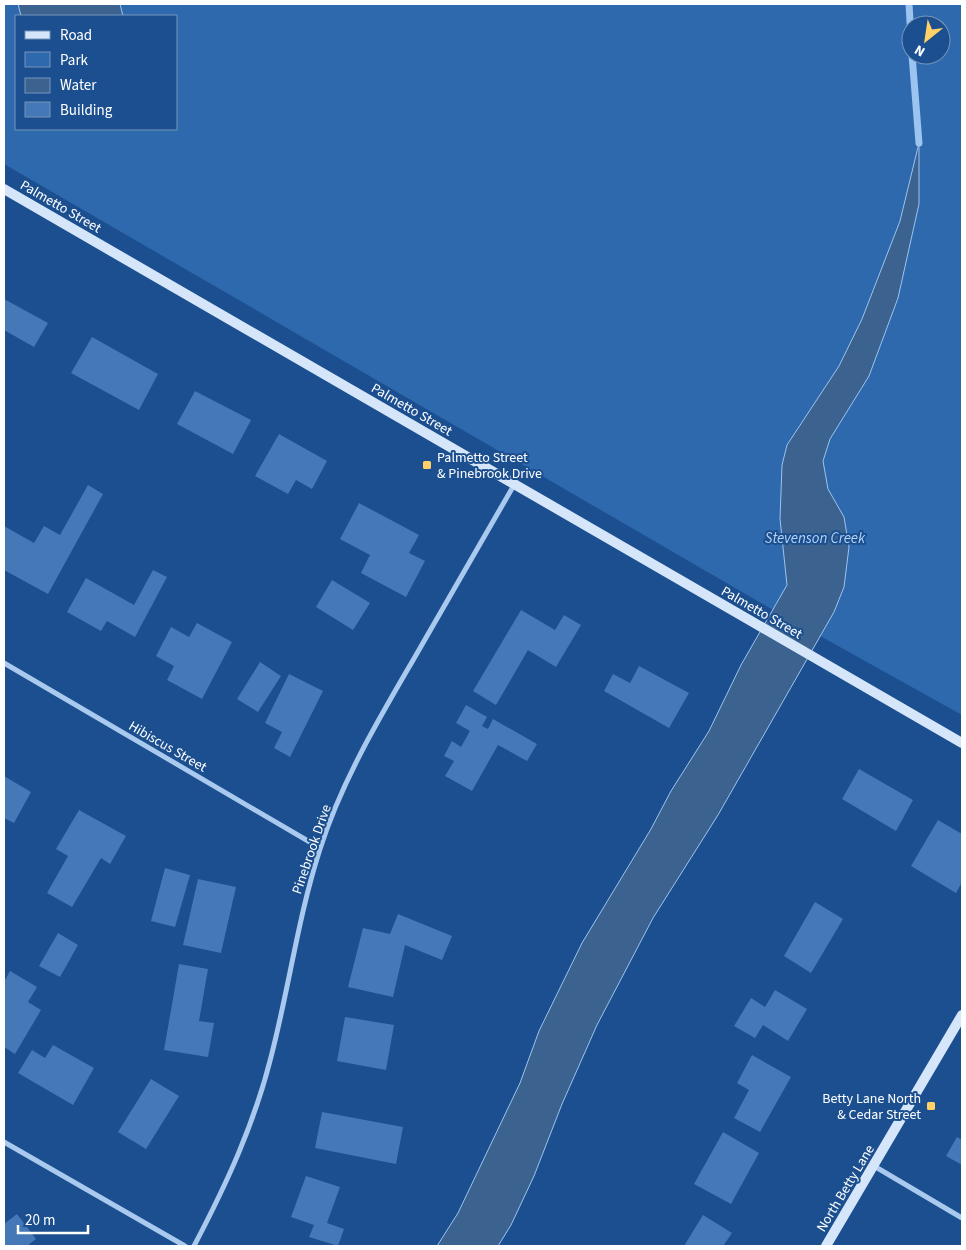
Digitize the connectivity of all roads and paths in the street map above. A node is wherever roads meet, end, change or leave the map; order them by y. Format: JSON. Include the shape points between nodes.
{"nodes":[{"id":1,"x":4,"y":189,"type":"edge"},
{"id":2,"x":514,"y":485,"type":"junction"},
{"id":3,"x":4,"y":663,"type":"edge"},
{"id":4,"x":962,"y":743,"type":"edge"},
{"id":5,"x":320,"y":848,"type":"junction"},
{"id":6,"x":962,"y":1015,"type":"edge"},
{"id":7,"x":4,"y":1142,"type":"edge"},
{"id":8,"x":874,"y":1166,"type":"junction"},
{"id":9,"x":962,"y":1218,"type":"edge"},
{"id":10,"x":185,"y":1246,"type":"edge"},
{"id":11,"x":194,"y":1246,"type":"edge"},
{"id":12,"x":826,"y":1246,"type":"edge"}],
"edges":[{"from":1,"to":2,"type":"street","name":"Palmetto Street"},
{"from":2,"to":4,"type":"street","name":"Palmetto Street"},
{"from":2,"to":5,"type":"street","name":"Pinebrook Drive","via":[[373,729]]},
{"from":3,"to":5,"type":"street","name":"Hibiscus Street"},
{"from":5,"to":11,"type":"street","name":"Pinebrook Drive","via":[[301,914],[271,1056],[254,1115],[224,1189]]},
{"from":6,"to":8,"type":"street","name":"North Betty Lane"},
{"from":7,"to":10,"type":"street"},
{"from":8,"to":9,"type":"street"},
{"from":8,"to":12,"type":"street","name":"North Betty Lane"}]}
